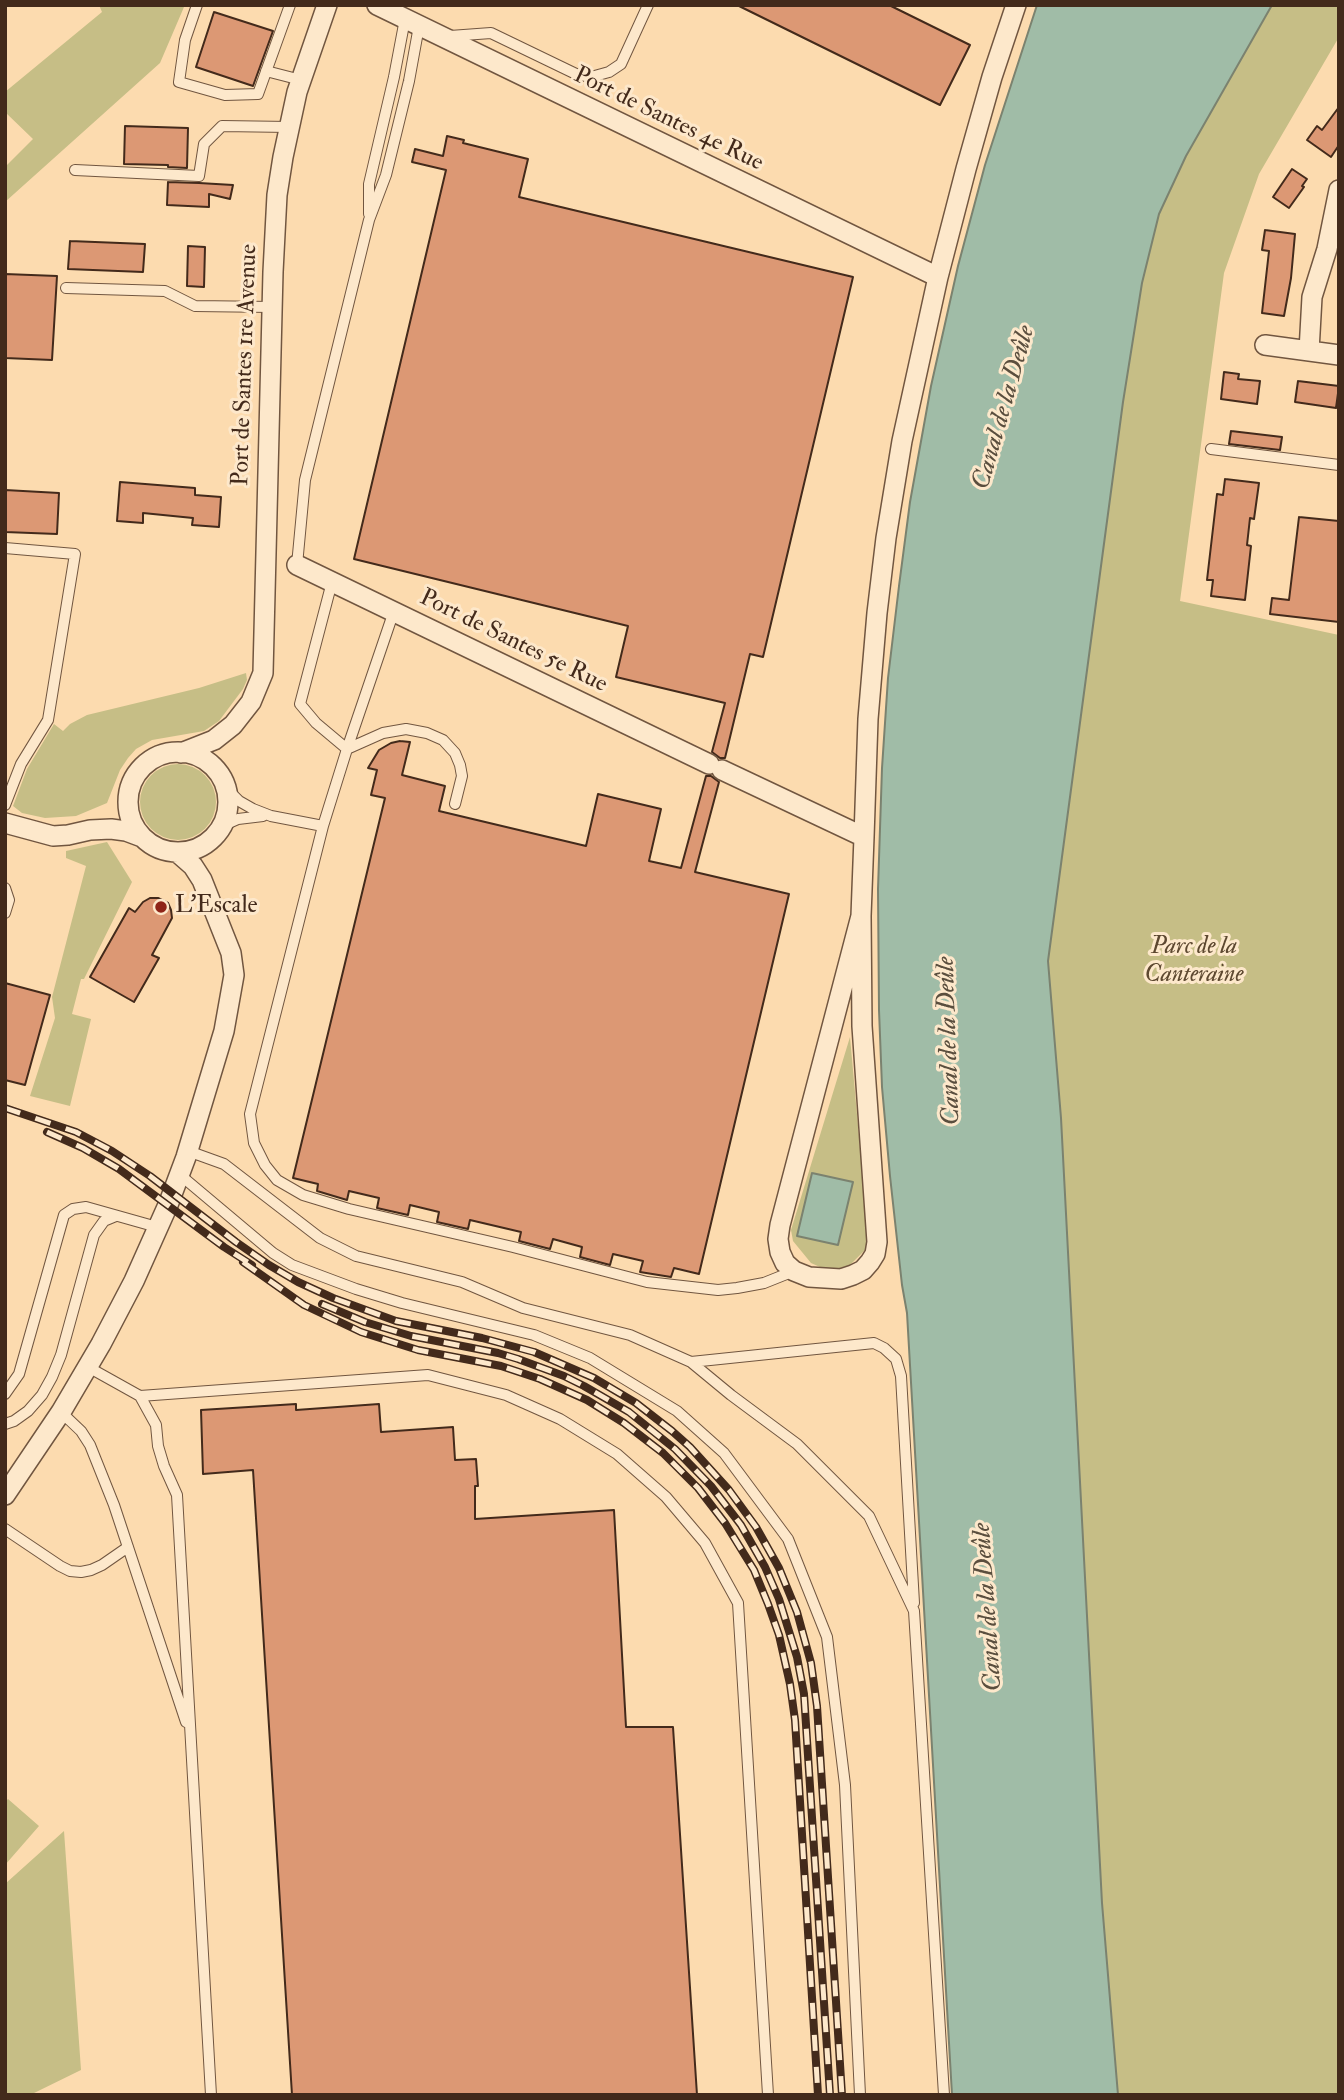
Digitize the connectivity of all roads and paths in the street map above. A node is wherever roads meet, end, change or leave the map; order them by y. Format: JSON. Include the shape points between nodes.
{"nodes":[{"id":1,"x":197,"y":5,"type":"edge"},
{"id":2,"x":290,"y":5,"type":"edge"},
{"id":3,"x":327,"y":5,"type":"edge"},
{"id":4,"x":377,"y":5,"type":"edge"},
{"id":5,"x":648,"y":5,"type":"edge"},
{"id":6,"x":1016,"y":5,"type":"edge"},
{"id":7,"x":412,"y":22,"type":"junction"},
{"id":8,"x":442,"y":37,"type":"junction"},
{"id":9,"x":266,"y":71,"type":"junction"},
{"id":10,"x":301,"y":80,"type":"junction"},
{"id":11,"x":289,"y":127,"type":"junction"},
{"id":12,"x":75,"y":170,"type":"dead end"},
{"id":13,"x":1339,"y":190,"type":"edge"},
{"id":14,"x":369,"y":220,"type":"junction"},
{"id":15,"x":938,"y":277,"type":"junction"},
{"id":16,"x":66,"y":288,"type":"dead end"},
{"id":17,"x":272,"y":307,"type":"junction"},
{"id":18,"x":1265,"y":345,"type":"dead end"},
{"id":19,"x":1309,"y":351,"type":"junction"},
{"id":20,"x":1339,"y":355,"type":"edge"},
{"id":21,"x":1211,"y":449,"type":"dead end"},
{"id":22,"x":1339,"y":465,"type":"edge"},
{"id":23,"x":5,"y":548,"type":"edge"},
{"id":24,"x":297,"y":565,"type":"joint"},
{"id":25,"x":332,"y":582,"type":"junction"},
{"id":26,"x":394,"y":611,"type":"junction"},
{"id":27,"x":233,"y":726,"type":"junction"},
{"id":28,"x":347,"y":749,"type":"junction"},
{"id":29,"x":181,"y":753,"type":"junction"},
{"id":30,"x":223,"y":783,"type":"junction"},
{"id":31,"x":128,"y":795,"type":"junction"},
{"id":32,"x":5,"y":804,"type":"edge"},
{"id":33,"x":455,"y":804,"type":"dead end"},
{"id":34,"x":271,"y":816,"type":"junction"},
{"id":35,"x":5,"y":823,"type":"edge"},
{"id":36,"x":323,"y":826,"type":"junction"},
{"id":37,"x":90,"y":830,"type":"junction"},
{"id":38,"x":216,"y":834,"type":"junction"},
{"id":39,"x":142,"y":837,"type":"junction"},
{"id":40,"x":864,"y":837,"type":"junction"},
{"id":41,"x":177,"y":852,"type":"junction"},
{"id":42,"x":5,"y":888,"type":"edge"},
{"id":43,"x":210,"y":898,"type":"junction"},
{"id":44,"x":5,"y":913,"type":"edge"},
{"id":45,"x":861,"y":916,"type":"junction"},
{"id":46,"x":188,"y":1151,"type":"junction"},
{"id":47,"x":179,"y":1174,"type":"junction"},
{"id":48,"x":117,"y":1215,"type":"junction"},
{"id":49,"x":157,"y":1227,"type":"junction"},
{"id":50,"x":794,"y":1271,"type":"junction"},
{"id":51,"x":691,"y":1362,"type":"junction"},
{"id":52,"x":88,"y":1367,"type":"junction"},
{"id":53,"x":5,"y":1394,"type":"edge"},
{"id":54,"x":141,"y":1396,"type":"junction"},
{"id":55,"x":61,"y":1412,"type":"junction"},
{"id":56,"x":5,"y":1424,"type":"edge"},
{"id":57,"x":5,"y":1495,"type":"edge"},
{"id":58,"x":5,"y":1529,"type":"edge"},
{"id":59,"x":128,"y":1547,"type":"junction"},
{"id":60,"x":914,"y":1611,"type":"junction"},
{"id":61,"x":191,"y":1735,"type":"junction"},
{"id":62,"x":211,"y":2095,"type":"edge"},
{"id":63,"x":768,"y":2095,"type":"edge"},
{"id":64,"x":860,"y":2095,"type":"edge"},
{"id":65,"x":944,"y":2095,"type":"edge"}],
"edges":[{"from":1,"to":9,"type":"lane","via":[[185,40],[179,82],[225,95],[258,94]]},
{"from":2,"to":9,"type":"lane"},
{"from":3,"to":10,"type":"street","name":"Port de Santes 1re Avenue"},
{"from":4,"to":7,"type":"street","name":"Port de Santes 4e Rue"},
{"from":5,"to":8,"type":"lane","via":[[621,64],[591,76],[576,74],[491,33]]},
{"from":6,"to":15,"type":"street","via":[[977,127]]},
{"from":7,"to":8,"type":"street","name":"Port de Santes 4e Rue"},
{"from":7,"to":14,"type":"lane","via":[[369,184]]},
{"from":7,"to":14,"type":"lane","via":[[409,81],[386,175]]},
{"from":8,"to":15,"type":"street","name":"Port de Santes 4e Rue"},
{"from":9,"to":10,"type":"lane"},
{"from":10,"to":11,"type":"street","name":"Port de Santes 1re Avenue"},
{"from":11,"to":12,"type":"lane","via":[[222,126],[204,144],[199,176]]},
{"from":11,"to":17,"type":"street","name":"Port de Santes 1re Avenue","via":[[277,195]]},
{"from":13,"to":19,"type":"street","via":[[1312,297]]},
{"from":14,"to":24,"type":"lane","via":[[305,480]]},
{"from":15,"to":40,"type":"street","via":[[886,538],[868,719]]},
{"from":16,"to":17,"type":"lane","via":[[165,291],[195,306]]},
{"from":17,"to":27,"type":"street","name":"Port de Santes 1re Avenue","via":[[263,673],[251,702]]},
{"from":18,"to":19,"type":"street"},
{"from":19,"to":20,"type":"street"},
{"from":21,"to":22,"type":"lane"},
{"from":23,"to":32,"type":"lane","via":[[75,554],[47,720],[21,764]]},
{"from":24,"to":25,"type":"street","name":"Port de Santes 5e Rue"},
{"from":25,"to":26,"type":"street","name":"Port de Santes 5e Rue"},
{"from":25,"to":28,"type":"lane","via":[[300,704]]},
{"from":26,"to":28,"type":"lane"},
{"from":26,"to":40,"type":"street","name":"Port de Santes 5e Rue"},
{"from":27,"to":29,"type":"street","name":"Port de Santes 1re Avenue","via":[[214,740]]},
{"from":27,"to":30,"type":"street","name":"Port de Santes 1re Avenue","via":[[223,756]]},
{"from":28,"to":33,"type":"lane","via":[[383,733],[406,729],[443,740],[460,765]]},
{"from":28,"to":36,"type":"lane"},
{"from":29,"to":30,"type":"street","via":[[204,760]]},
{"from":29,"to":31,"type":"street","via":[[146,763],[134,777]]},
{"from":30,"to":34,"type":"lane","via":[[246,806]]},
{"from":30,"to":38,"type":"street","via":[[228,808]]},
{"from":31,"to":37,"type":"street","via":[[108,820]]},
{"from":31,"to":39,"type":"street","via":[[129,814]]},
{"from":34,"to":36,"type":"lane"},
{"from":34,"to":38,"type":"lane","via":[[238,819]]},
{"from":35,"to":37,"type":"street","via":[[53,836]]},
{"from":36,"to":50,"type":"lane","via":[[250,1114],[254,1143],[277,1180],[303,1195],[349,1209],[647,1282],[718,1290],[764,1283]]},
{"from":37,"to":39,"type":"street","via":[[119,830]]},
{"from":38,"to":41,"type":"street","via":[[194,850]]},
{"from":38,"to":43,"type":"street","via":[[207,875]]},
{"from":39,"to":41,"type":"street","via":[[158,848]]},
{"from":40,"to":45,"type":"street"},
{"from":41,"to":43,"type":"street","via":[[193,866]]},
{"from":42,"to":44,"type":"lane","via":[[9,900]]},
{"from":43,"to":46,"type":"street","via":[[231,953],[234,975],[224,1031]]},
{"from":45,"to":50,"type":"street","via":[[780,1226],[780,1252]]},
{"from":45,"to":50,"type":"street","via":[[862,1026],[875,1254],[863,1270],[841,1279]]},
{"from":46,"to":47,"type":"street"},
{"from":46,"to":51,"type":"lane","via":[[224,1164],[320,1238],[355,1256],[463,1282],[523,1308],[630,1335]]},
{"from":47,"to":49,"type":"street"},
{"from":47,"to":64,"type":"lane","via":[[292,1265],[402,1303],[534,1335],[590,1358],[677,1411],[724,1453],[780,1528],[827,1637],[845,1785]]},
{"from":48,"to":49,"type":"lane"},
{"from":48,"to":53,"type":"lane","via":[[79,1207],[64,1215],[19,1374]]},
{"from":48,"to":56,"type":"lane","via":[[104,1221],[94,1235],[52,1377],[28,1411]]},
{"from":49,"to":52,"type":"street"},
{"from":51,"to":60,"type":"lane","via":[[797,1444],[869,1516]]},
{"from":51,"to":60,"type":"lane","via":[[874,1343],[896,1359],[901,1376]]},
{"from":52,"to":54,"type":"lane"},
{"from":52,"to":55,"type":"street"},
{"from":54,"to":61,"type":"lane","via":[[156,1425],[161,1456],[177,1495]]},
{"from":54,"to":63,"type":"lane","via":[[428,1375],[506,1395],[560,1419],[617,1454],[666,1497],[705,1543],[738,1603]]},
{"from":55,"to":57,"type":"street"},
{"from":55,"to":59,"type":"lane","via":[[90,1445]]},
{"from":58,"to":59,"type":"lane","via":[[70,1571],[91,1570]]},
{"from":59,"to":61,"type":"lane"},
{"from":60,"to":65,"type":"lane"},
{"from":61,"to":62,"type":"lane"}]}
